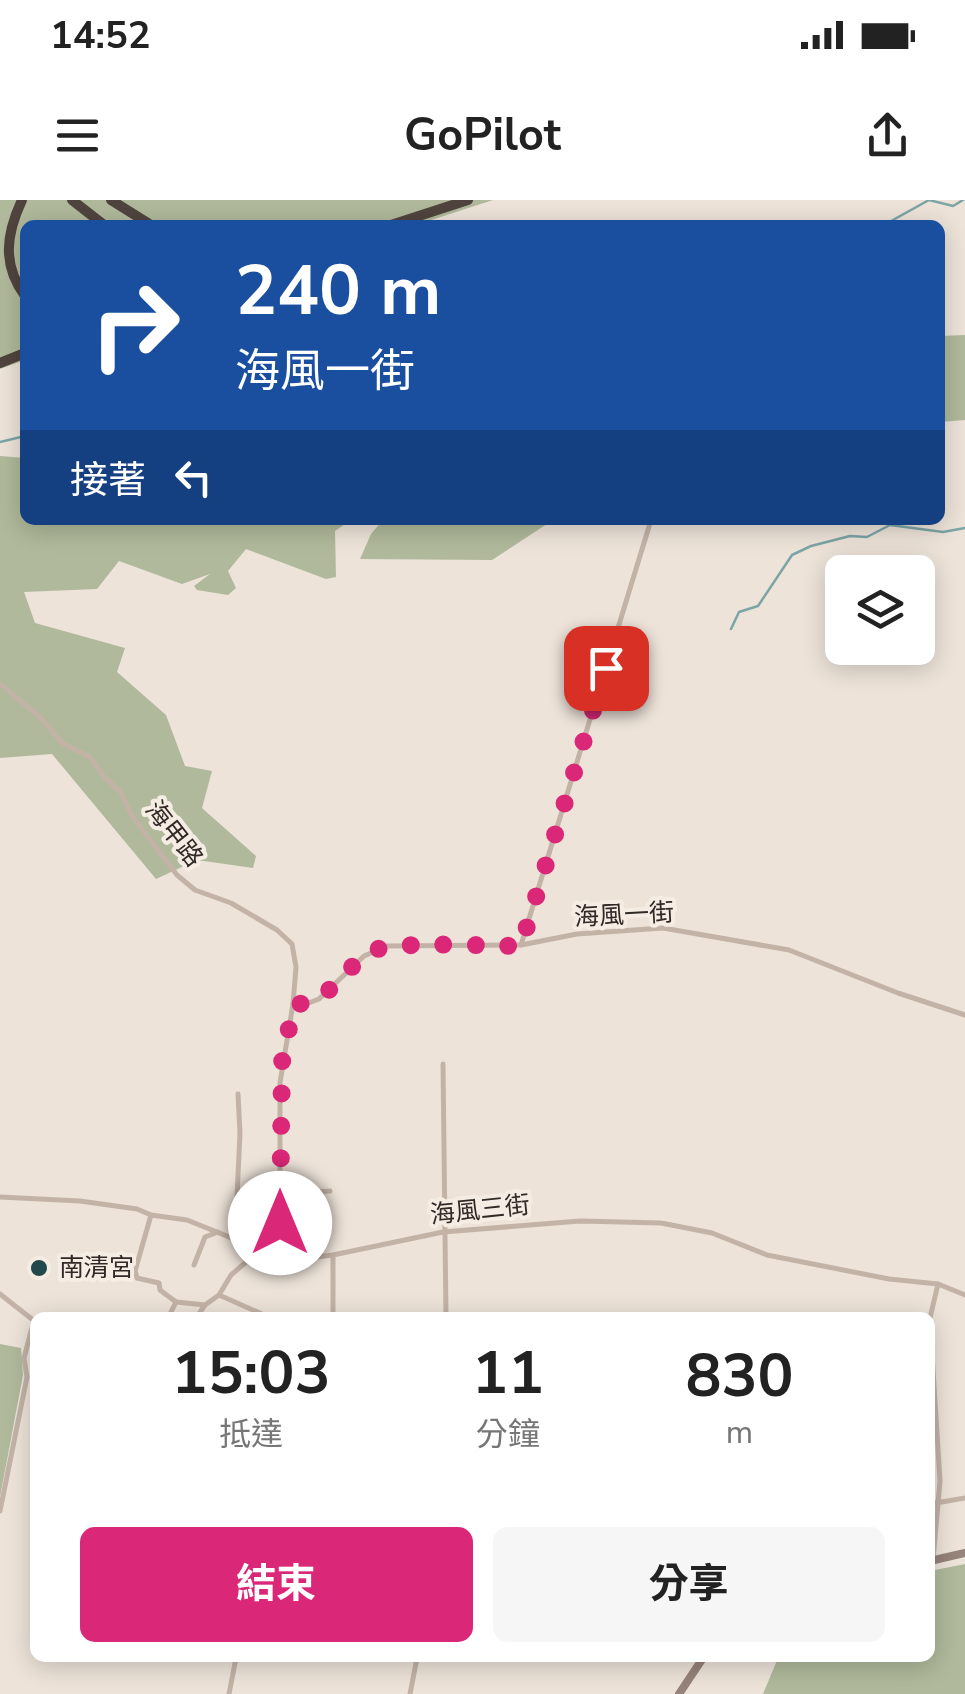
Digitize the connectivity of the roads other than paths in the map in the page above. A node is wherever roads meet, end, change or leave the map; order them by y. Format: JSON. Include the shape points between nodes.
{"nodes":[{"id":1,"x":21,"y":200,"type":"edge"},
{"id":2,"x":72,"y":200,"type":"edge"},
{"id":3,"x":111,"y":200,"type":"edge"},
{"id":4,"x":468,"y":200,"type":"edge"},
{"id":5,"x":98,"y":220,"type":"edge"},
{"id":6,"x":143,"y":220,"type":"edge"},
{"id":7,"x":406,"y":220,"type":"edge"},
{"id":8,"x":0,"y":231,"type":"edge"},
{"id":9,"x":20,"y":288,"type":"edge"},
{"id":10,"x":649,"y":525,"type":"edge"},
{"id":11,"x":0,"y":684,"type":"edge"},
{"id":12,"x":521,"y":946,"type":"junction"},
{"id":13,"x":294,"y":1004,"type":"junction"},
{"id":14,"x":965,"y":1015,"type":"edge"},
{"id":15,"x":442,"y":1064,"type":"dead end"},
{"id":16,"x":238,"y":1094,"type":"dead end"},
{"id":17,"x":330,"y":1191,"type":"dead end"},
{"id":18,"x":282,"y":1194,"type":"junction"},
{"id":19,"x":0,"y":1197,"type":"edge"},
{"id":20,"x":151,"y":1215,"type":"junction"},
{"id":21,"x":218,"y":1232,"type":"junction"},
{"id":22,"x":443,"y":1232,"type":"junction"},
{"id":23,"x":235,"y":1239,"type":"junction"},
{"id":24,"x":262,"y":1249,"type":"junction"},
{"id":25,"x":333,"y":1255,"type":"junction"},
{"id":26,"x":194,"y":1264,"type":"dead end"},
{"id":27,"x":938,"y":1284,"type":"junction"},
{"id":28,"x":0,"y":1294,"type":"edge"},
{"id":29,"x":220,"y":1294,"type":"junction"},
{"id":30,"x":965,"y":1296,"type":"edge"},
{"id":31,"x":176,"y":1302,"type":"junction"},
{"id":32,"x":205,"y":1305,"type":"junction"},
{"id":33,"x":171,"y":1312,"type":"edge"},
{"id":34,"x":200,"y":1312,"type":"edge"},
{"id":35,"x":258,"y":1312,"type":"edge"},
{"id":36,"x":332,"y":1312,"type":"edge"},
{"id":37,"x":446,"y":1312,"type":"edge"},
{"id":38,"x":932,"y":1312,"type":"edge"},
{"id":39,"x":30,"y":1317,"type":"edge"},
{"id":40,"x":30,"y":1335,"type":"edge"},
{"id":41,"x":935,"y":1410,"type":"edge"},
{"id":42,"x":965,"y":1498,"type":"edge"},
{"id":43,"x":940,"y":1500,"type":"junction"},
{"id":44,"x":935,"y":1502,"type":"edge"},
{"id":45,"x":0,"y":1510,"type":"edge"},
{"id":46,"x":935,"y":1538,"type":"edge"},
{"id":47,"x":965,"y":1553,"type":"edge"},
{"id":48,"x":935,"y":1560,"type":"edge"},
{"id":49,"x":235,"y":1662,"type":"edge"},
{"id":50,"x":416,"y":1662,"type":"edge"},
{"id":51,"x":701,"y":1662,"type":"edge"},
{"id":52,"x":229,"y":1694,"type":"edge"},
{"id":53,"x":410,"y":1694,"type":"edge"},
{"id":54,"x":679,"y":1694,"type":"edge"}],
"edges":[{"from":1,"to":8,"type":"highway"},
{"from":1,"to":9,"type":"highway","via":[[8,252]]},
{"from":2,"to":5,"type":"highway"},
{"from":3,"to":6,"type":"highway"},
{"from":4,"to":7,"type":"highway"},
{"from":10,"to":12,"type":"street"},
{"from":11,"to":13,"type":"street","name":"海甲路","via":[[62,743],[90,757],[177,875],[262,920],[292,944]]},
{"from":12,"to":13,"type":"street","name":"海風一街","via":[[387,946],[364,956],[319,999]]},
{"from":12,"to":14,"type":"street","name":"海風一街","via":[[663,928],[738,939],[789,950]]},
{"from":13,"to":18,"type":"street","via":[[282,1062]]},
{"from":15,"to":22,"type":"street"},
{"from":16,"to":23,"type":"street"},
{"from":17,"to":18,"type":"street"},
{"from":18,"to":24,"type":"street","via":[[280,1223]]},
{"from":19,"to":20,"type":"street","name":"海風三街","via":[[80,1201]]},
{"from":20,"to":21,"type":"street","name":"海風三街"},
{"from":20,"to":31,"type":"street","via":[[137,1278],[159,1283]]},
{"from":21,"to":23,"type":"street","name":"海風三街"},
{"from":21,"to":26,"type":"street","via":[[205,1237]]},
{"from":22,"to":25,"type":"street","name":"海風三街"},
{"from":22,"to":27,"type":"street","name":"海風三街","via":[[563,1222],[660,1223],[767,1255]]},
{"from":22,"to":37,"type":"street"},
{"from":23,"to":24,"type":"street","name":"海風三街"},
{"from":24,"to":25,"type":"street","name":"海風三街","via":[[298,1258]]},
{"from":24,"to":29,"type":"street"},
{"from":25,"to":36,"type":"street"},
{"from":27,"to":30,"type":"street","name":"海風三街"},
{"from":27,"to":38,"type":"street"},
{"from":28,"to":39,"type":"street"},
{"from":29,"to":32,"type":"street"},
{"from":29,"to":35,"type":"street"},
{"from":31,"to":32,"type":"street"},
{"from":31,"to":33,"type":"street"},
{"from":32,"to":34,"type":"street"},
{"from":40,"to":45,"type":"street","via":[[28,1377]]},
{"from":41,"to":43,"type":"street"},
{"from":42,"to":43,"type":"street"},
{"from":43,"to":44,"type":"street"},
{"from":43,"to":46,"type":"street"},
{"from":47,"to":48,"type":"street"},
{"from":49,"to":52,"type":"street"},
{"from":50,"to":53,"type":"street"},
{"from":51,"to":54,"type":"street"}]}
